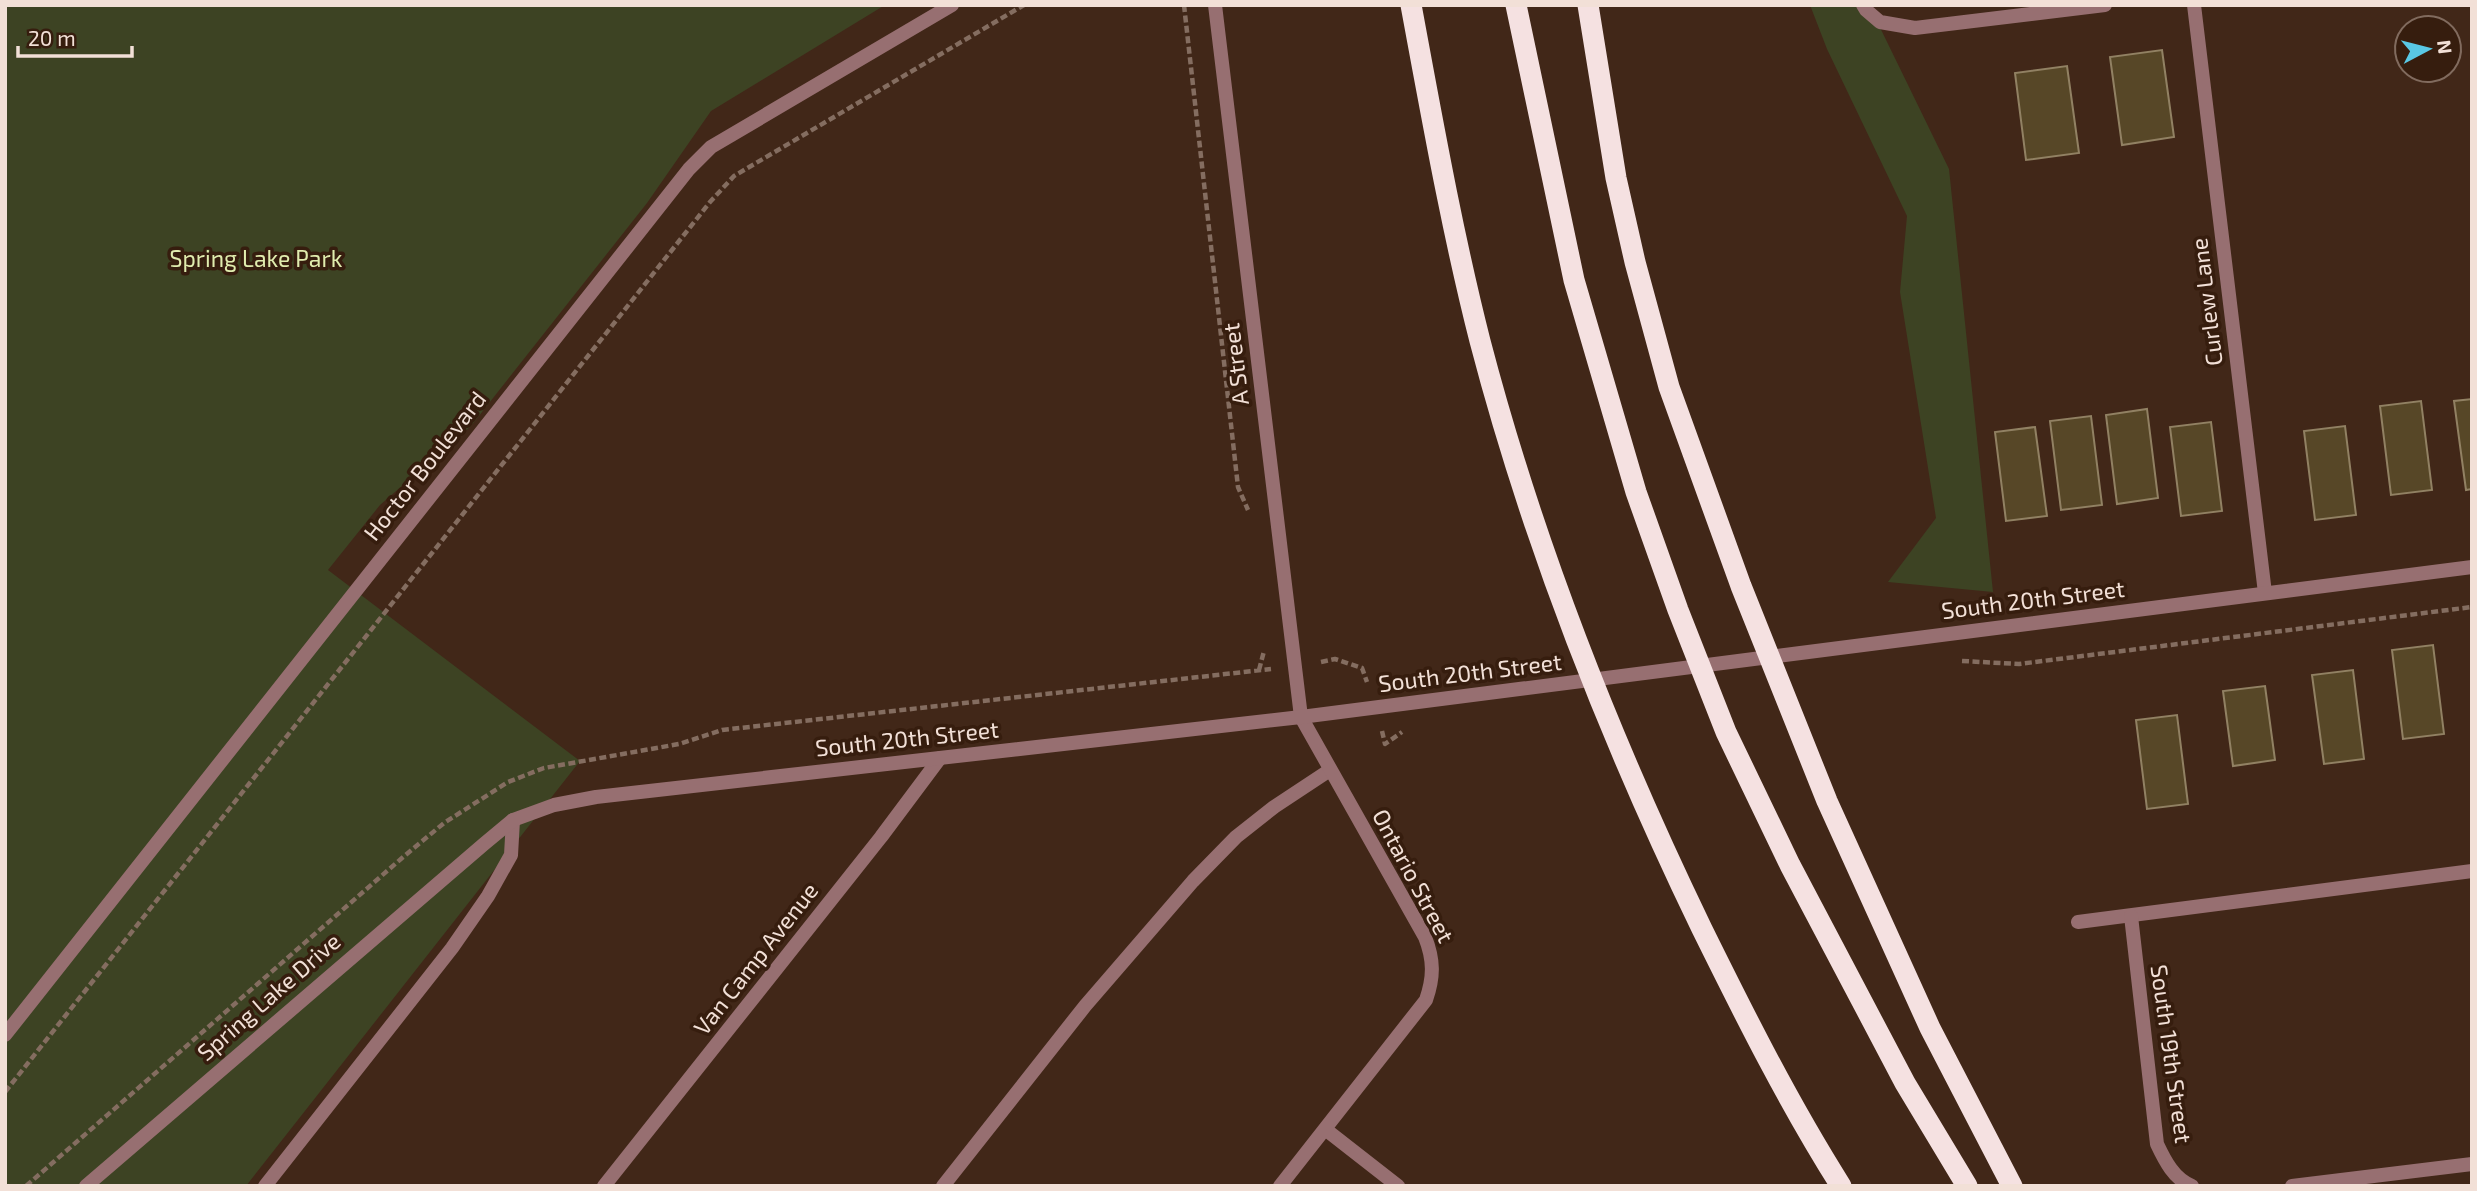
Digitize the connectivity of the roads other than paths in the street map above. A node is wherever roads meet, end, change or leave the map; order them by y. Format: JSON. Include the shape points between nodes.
{"nodes":[{"id":1,"x":952,"y":5,"type":"edge"},
{"id":2,"x":1215,"y":5,"type":"edge"},
{"id":3,"x":1411,"y":5,"type":"edge"},
{"id":4,"x":1516,"y":5,"type":"edge"},
{"id":5,"x":1588,"y":5,"type":"edge"},
{"id":6,"x":1863,"y":5,"type":"edge"},
{"id":7,"x":2105,"y":5,"type":"edge"},
{"id":8,"x":2194,"y":5,"type":"edge"},
{"id":9,"x":2472,"y":567,"type":"edge"},
{"id":10,"x":2265,"y":593,"type":"junction"},
{"id":11,"x":1301,"y":717,"type":"junction"},
{"id":12,"x":940,"y":758,"type":"junction"},
{"id":13,"x":1330,"y":770,"type":"junction"},
{"id":14,"x":513,"y":820,"type":"junction"},
{"id":15,"x":484,"y":844,"type":"joint"},
{"id":16,"x":2472,"y":871,"type":"edge"},
{"id":17,"x":2131,"y":916,"type":"junction"},
{"id":18,"x":2078,"y":922,"type":"dead end"},
{"id":19,"x":5,"y":1035,"type":"edge"},
{"id":20,"x":1325,"y":1129,"type":"junction"},
{"id":21,"x":2472,"y":1164,"type":"edge"},
{"id":22,"x":86,"y":1186,"type":"edge"},
{"id":23,"x":265,"y":1186,"type":"edge"},
{"id":24,"x":604,"y":1186,"type":"edge"},
{"id":25,"x":943,"y":1186,"type":"edge"},
{"id":26,"x":1280,"y":1186,"type":"edge"},
{"id":27,"x":1398,"y":1186,"type":"edge"},
{"id":28,"x":1841,"y":1186,"type":"edge"},
{"id":29,"x":1967,"y":1186,"type":"edge"},
{"id":30,"x":2012,"y":1186,"type":"edge"},
{"id":31,"x":2192,"y":1186,"type":"edge"},
{"id":32,"x":2292,"y":1186,"type":"edge"}],
"edges":[{"from":1,"to":19,"type":"street","name":"Hoctor Boulevard","via":[[711,147],[689,169]]},
{"from":2,"to":11,"type":"street","name":"A Street"},
{"from":3,"to":28,"type":"highway","via":[[1481,342],[1521,481],[1559,590],[1607,718],[1667,856],[1728,983]]},
{"from":4,"to":29,"type":"highway","via":[[1574,280],[1636,492],[1678,610],[1726,732],[1790,865],[1899,1072]]},
{"from":5,"to":30,"type":"highway","via":[[1616,178],[1669,387],[1741,586],[1827,801],[1930,1028]]},
{"from":6,"to":7,"type":"street","via":[[1880,22],[1915,28]]},
{"from":8,"to":10,"type":"street","name":"Curlew Lane"},
{"from":9,"to":10,"type":"street","name":"South 20th Street"},
{"from":10,"to":11,"type":"street","name":"South 20th Street"},
{"from":11,"to":12,"type":"street","name":"South 20th Street"},
{"from":11,"to":13,"type":"street","name":"Ontario Street"},
{"from":12,"to":14,"type":"street","name":"South 20th Street","via":[[596,797],[554,805]]},
{"from":12,"to":24,"type":"street","name":"Van Camp Avenue"},
{"from":13,"to":20,"type":"street","name":"Ontario Street","via":[[1424,937],[1432,956],[1433,980],[1426,1000]]},
{"from":13,"to":25,"type":"street","via":[[1236,837],[1193,881],[1085,1006]]},
{"from":14,"to":15,"type":"street","name":"South 20th Street"},
{"from":14,"to":23,"type":"street","via":[[511,855],[488,896]]},
{"from":15,"to":22,"type":"street","name":"Spring Lake Drive"},
{"from":16,"to":17,"type":"street"},
{"from":17,"to":18,"type":"street"},
{"from":17,"to":31,"type":"street","name":"South 19th Street","via":[[2157,1144],[2168,1166]]},
{"from":20,"to":26,"type":"street","name":"Ontario Street"},
{"from":20,"to":27,"type":"street"},
{"from":21,"to":32,"type":"street"}]}
